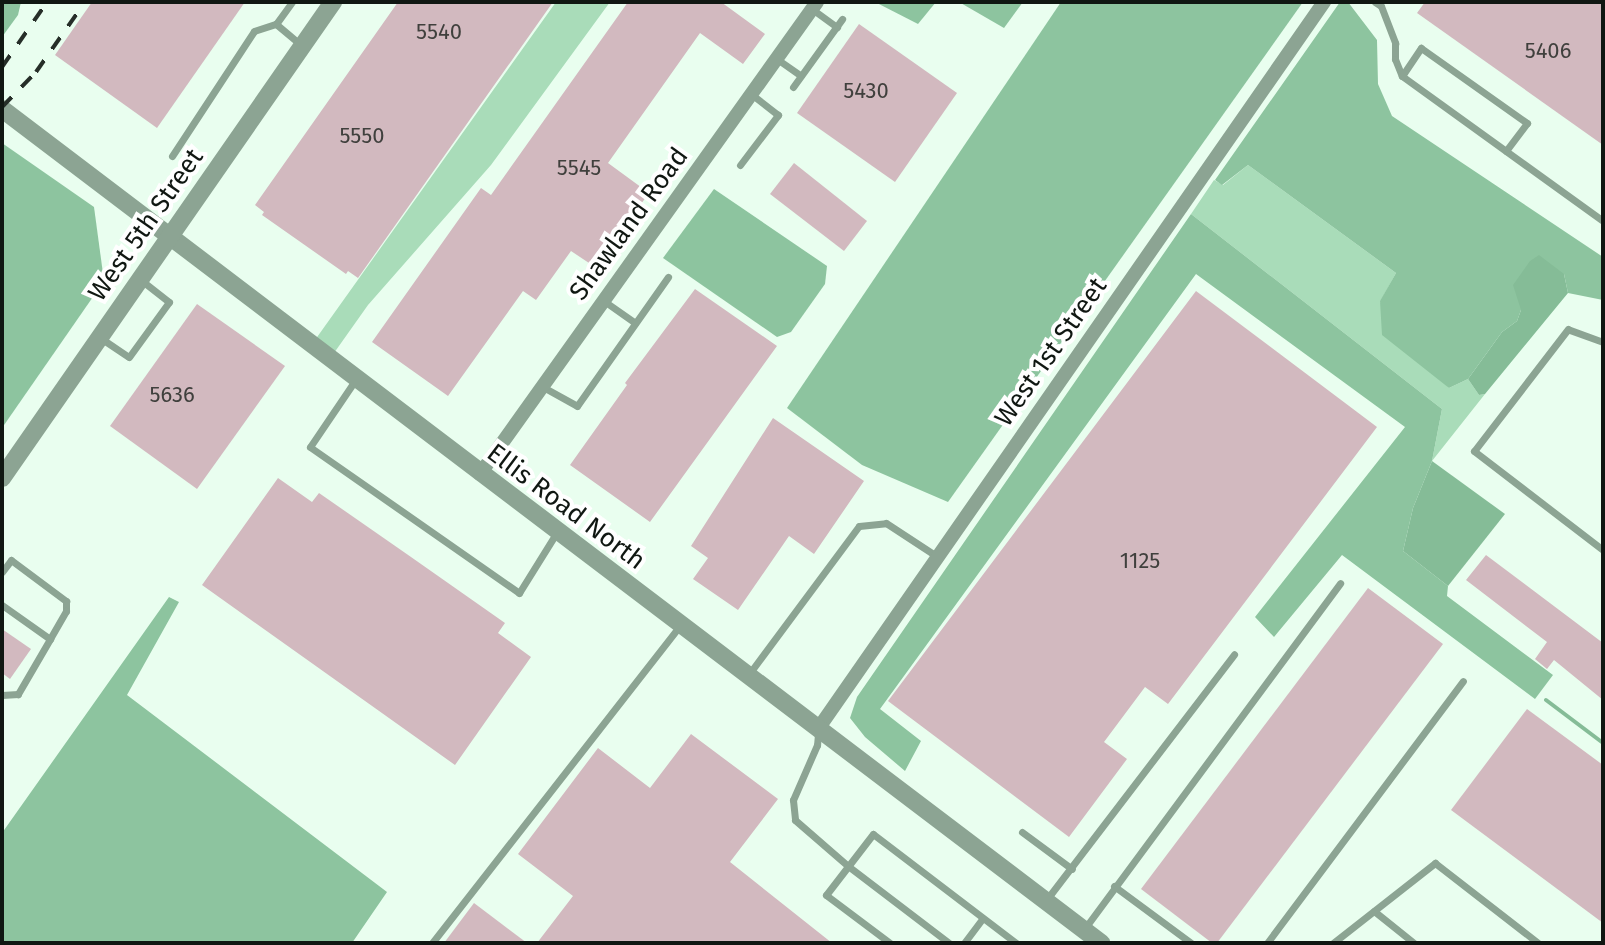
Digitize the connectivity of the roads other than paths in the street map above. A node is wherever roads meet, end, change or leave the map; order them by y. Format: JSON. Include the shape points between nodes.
{"nodes":[{"id":1,"x":292,"y":2,"type":"edge"},
{"id":2,"x":333,"y":2,"type":"edge"},
{"id":3,"x":1324,"y":2,"type":"edge"},
{"id":4,"x":1380,"y":3,"type":"edge"},
{"id":5,"x":814,"y":6,"type":"edge"},
{"id":6,"x":842,"y":19,"type":"dead end"},
{"id":7,"x":276,"y":24,"type":"junction"},
{"id":8,"x":837,"y":27,"type":"junction"},
{"id":9,"x":302,"y":47,"type":"junction"},
{"id":10,"x":777,"y":59,"type":"junction"},
{"id":11,"x":801,"y":76,"type":"junction"},
{"id":12,"x":1402,"y":76,"type":"junction"},
{"id":13,"x":793,"y":87,"type":"dead end"},
{"id":14,"x":751,"y":94,"type":"junction"},
{"id":15,"x":2,"y":109,"type":"edge"},
{"id":16,"x":1506,"y":151,"type":"junction"},
{"id":17,"x":172,"y":156,"type":"dead end"},
{"id":18,"x":740,"y":165,"type":"dead end"},
{"id":19,"x":1602,"y":220,"type":"edge"},
{"id":20,"x":169,"y":238,"type":"junction"},
{"id":21,"x":668,"y":277,"type":"dead end"},
{"id":22,"x":140,"y":279,"type":"junction"},
{"id":23,"x":604,"y":301,"type":"junction"},
{"id":24,"x":635,"y":323,"type":"junction"},
{"id":25,"x":100,"y":337,"type":"junction"},
{"id":26,"x":1603,"y":342,"type":"edge"},
{"id":27,"x":356,"y":379,"type":"junction"},
{"id":28,"x":543,"y":387,"type":"junction"},
{"id":29,"x":480,"y":474,"type":"junction"},
{"id":30,"x":2,"y":478,"type":"edge"},
{"id":31,"x":557,"y":532,"type":"junction"},
{"id":32,"x":1603,"y":550,"type":"edge"},
{"id":33,"x":938,"y":557,"type":"junction"},
{"id":34,"x":2,"y":572,"type":"edge"},
{"id":35,"x":1340,"y":583,"type":"dead end"},
{"id":36,"x":2,"y":605,"type":"edge"},
{"id":37,"x":680,"y":626,"type":"junction"},
{"id":38,"x":50,"y":639,"type":"junction"},
{"id":39,"x":1234,"y":654,"type":"dead end"},
{"id":40,"x":748,"y":676,"type":"junction"},
{"id":41,"x":1463,"y":681,"type":"dead end"},
{"id":42,"x":2,"y":695,"type":"edge"},
{"id":43,"x":818,"y":729,"type":"junction"},
{"id":44,"x":1022,"y":832,"type":"dead end"},
{"id":45,"x":848,"y":866,"type":"junction"},
{"id":46,"x":1072,"y":869,"type":"junction"},
{"id":47,"x":1114,"y":886,"type":"junction"},
{"id":48,"x":1046,"y":901,"type":"junction"},
{"id":49,"x":1374,"y":911,"type":"junction"},
{"id":50,"x":983,"y":918,"type":"junction"},
{"id":51,"x":1083,"y":929,"type":"junction"},
{"id":52,"x":432,"y":943,"type":"edge"},
{"id":53,"x":890,"y":943,"type":"edge"},
{"id":54,"x":949,"y":943,"type":"edge"},
{"id":55,"x":964,"y":943,"type":"edge"},
{"id":56,"x":1016,"y":943,"type":"edge"},
{"id":57,"x":1101,"y":943,"type":"edge"},
{"id":58,"x":1191,"y":943,"type":"edge"},
{"id":59,"x":1267,"y":943,"type":"edge"},
{"id":60,"x":1333,"y":943,"type":"edge"},
{"id":61,"x":1414,"y":943,"type":"edge"},
{"id":62,"x":1538,"y":943,"type":"edge"}],
"edges":[{"from":1,"to":7,"type":"lane"},
{"from":2,"to":9,"type":"street","name":"West 5th Street"},
{"from":3,"to":33,"type":"street","name":"West 1st Street"},
{"from":4,"to":12,"type":"lane"},
{"from":5,"to":8,"type":"lane"},
{"from":5,"to":10,"type":"street","name":"Shawland Road"},
{"from":6,"to":8,"type":"lane"},
{"from":7,"to":9,"type":"lane"},
{"from":7,"to":17,"type":"lane","via":[[254,31]]},
{"from":8,"to":11,"type":"lane"},
{"from":9,"to":20,"type":"street","name":"West 5th Street"},
{"from":10,"to":11,"type":"lane"},
{"from":10,"to":14,"type":"street","name":"Shawland Road"},
{"from":11,"to":13,"type":"lane"},
{"from":12,"to":16,"type":"lane"},
{"from":12,"to":16,"type":"lane","via":[[1421,48],[1515,114],[1527,123]]},
{"from":14,"to":18,"type":"lane","via":[[778,115]]},
{"from":14,"to":23,"type":"street","name":"Shawland Road"},
{"from":15,"to":20,"type":"street","name":"Ellis Road North"},
{"from":16,"to":19,"type":"lane"},
{"from":20,"to":22,"type":"street","name":"West 5th Street"},
{"from":20,"to":27,"type":"street","name":"Ellis Road North"},
{"from":21,"to":24,"type":"lane"},
{"from":22,"to":25,"type":"street","name":"West 5th Street"},
{"from":22,"to":25,"type":"lane","via":[[169,302],[129,357]]},
{"from":23,"to":24,"type":"lane"},
{"from":23,"to":28,"type":"street","name":"Shawland Road"},
{"from":24,"to":28,"type":"lane","via":[[577,406]]},
{"from":25,"to":30,"type":"street","name":"West 5th Street"},
{"from":26,"to":32,"type":"lane","via":[[1568,329],[1474,451]]},
{"from":27,"to":29,"type":"street","name":"Ellis Road North"},
{"from":27,"to":31,"type":"lane","via":[[310,447],[519,593]]},
{"from":28,"to":29,"type":"street","name":"Shawland Road"},
{"from":29,"to":31,"type":"street","name":"Ellis Road North"},
{"from":31,"to":37,"type":"street","name":"Ellis Road North"},
{"from":33,"to":40,"type":"lane","via":[[886,523],[859,526]]},
{"from":33,"to":43,"type":"street","name":"West 1st Street"},
{"from":34,"to":38,"type":"lane","via":[[11,560],[66,601]]},
{"from":35,"to":47,"type":"lane"},
{"from":36,"to":38,"type":"lane"},
{"from":37,"to":40,"type":"street","name":"Ellis Road North"},
{"from":37,"to":52,"type":"lane"},
{"from":38,"to":42,"type":"lane","via":[[18,694]]},
{"from":39,"to":46,"type":"lane"},
{"from":40,"to":43,"type":"street","name":"Ellis Road North"},
{"from":41,"to":59,"type":"lane"},
{"from":43,"to":45,"type":"lane","via":[[792,810],[801,827]]},
{"from":43,"to":48,"type":"street","name":"Ellis Road North"},
{"from":44,"to":46,"type":"lane"},
{"from":45,"to":50,"type":"lane","via":[[873,834]]},
{"from":45,"to":53,"type":"lane","via":[[826,895]]},
{"from":45,"to":54,"type":"lane"},
{"from":46,"to":48,"type":"lane"},
{"from":47,"to":51,"type":"lane"},
{"from":47,"to":58,"type":"lane"},
{"from":48,"to":51,"type":"street","name":"Ellis Road North"},
{"from":49,"to":60,"type":"lane"},
{"from":49,"to":61,"type":"lane"},
{"from":49,"to":62,"type":"lane","via":[[1435,863]]},
{"from":50,"to":55,"type":"lane"},
{"from":50,"to":56,"type":"lane"},
{"from":51,"to":57,"type":"street","name":"Ellis Road North"}]}
